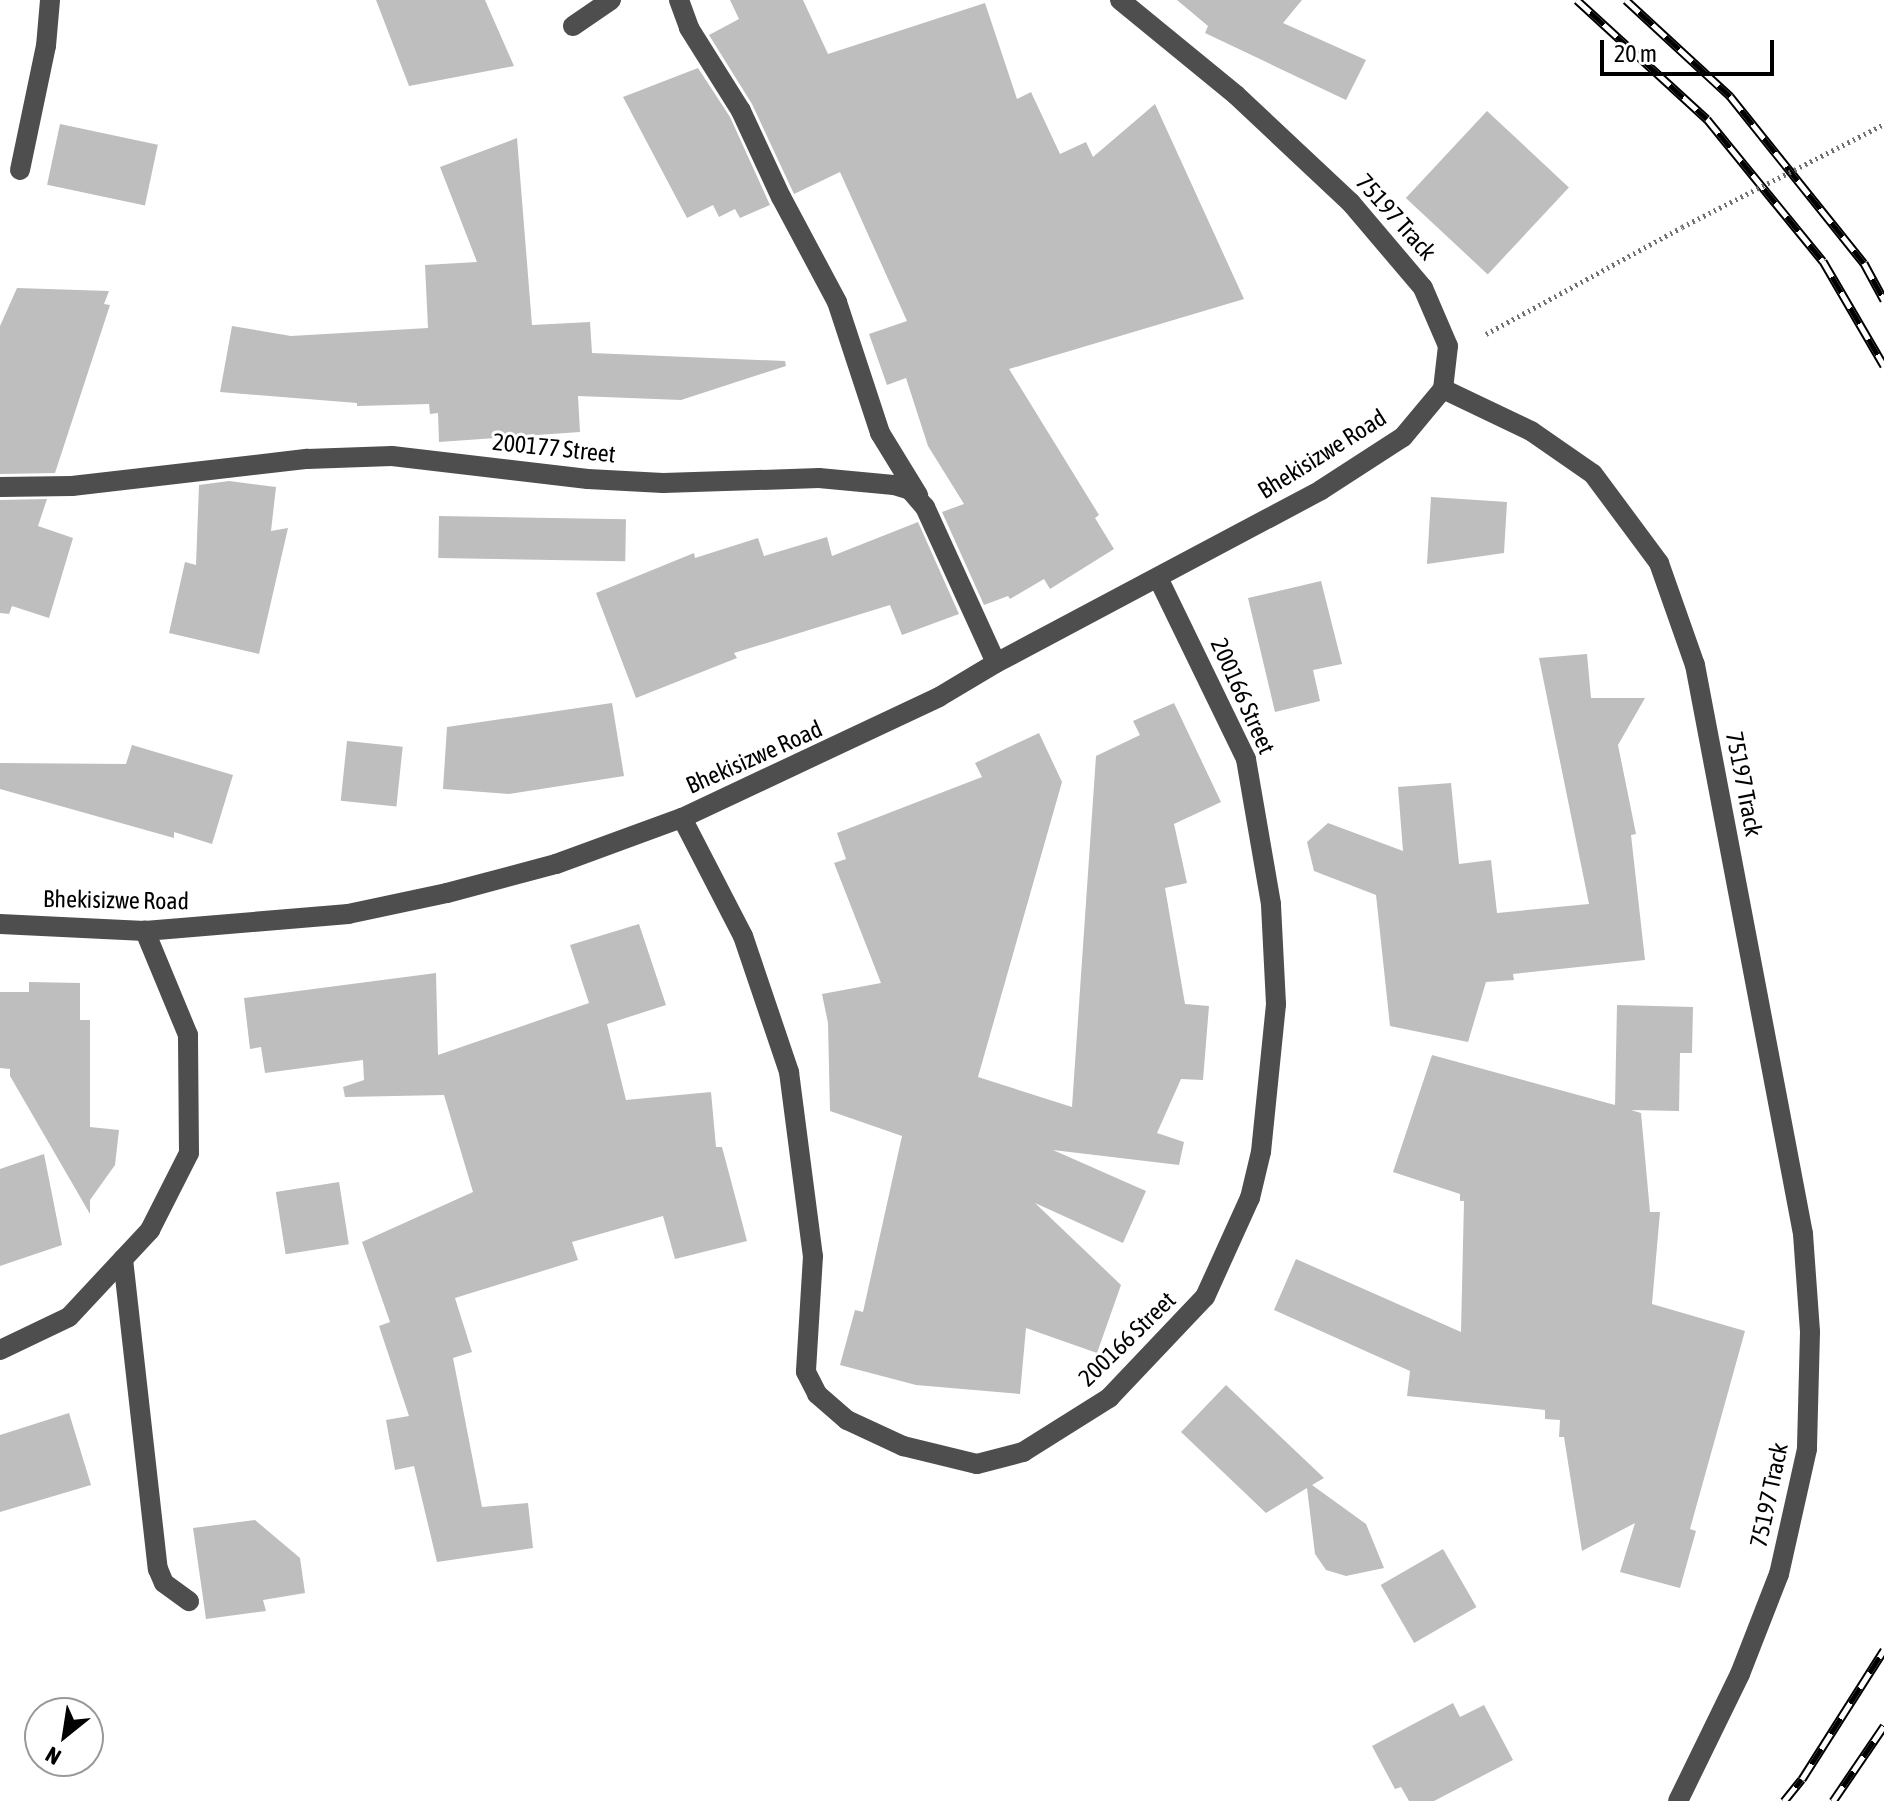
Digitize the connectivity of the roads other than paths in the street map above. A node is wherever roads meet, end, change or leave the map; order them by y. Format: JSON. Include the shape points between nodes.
{"nodes":[{"id":1,"x":50,"y":0,"type":"edge"},
{"id":2,"x":611,"y":0,"type":"edge"},
{"id":3,"x":679,"y":0,"type":"edge"},
{"id":4,"x":1120,"y":0,"type":"edge"},
{"id":5,"x":573,"y":26,"type":"dead end"},
{"id":6,"x":20,"y":170,"type":"dead end"},
{"id":7,"x":1443,"y":389,"type":"junction"},
{"id":8,"x":0,"y":487,"type":"edge"},
{"id":9,"x":925,"y":507,"type":"junction"},
{"id":10,"x":1158,"y":578,"type":"junction"},
{"id":11,"x":996,"y":663,"type":"junction"},
{"id":12,"x":682,"y":818,"type":"junction"},
{"id":13,"x":0,"y":924,"type":"edge"},
{"id":14,"x":145,"y":931,"type":"junction"},
{"id":15,"x":123,"y":1259,"type":"junction"},
{"id":16,"x":0,"y":1350,"type":"edge"},
{"id":17,"x":189,"y":1601,"type":"dead end"},
{"id":18,"x":1678,"y":1801,"type":"edge"}],
"edges":[{"from":1,"to":6,"type":"street","via":[[46,46]]},
{"from":2,"to":5,"type":"street"},
{"from":3,"to":9,"type":"street","via":[[689,28],[741,111],[837,302],[880,433]]},
{"from":4,"to":7,"type":"street","name":"75197 Track","via":[[1236,95],[1351,203],[1423,288],[1448,346]]},
{"from":7,"to":10,"type":"street","name":"Bhekisizwe Road","via":[[1403,437],[1321,490]]},
{"from":7,"to":18,"type":"street","name":"75197 Track","via":[[1531,431],[1593,474],[1659,563],[1695,665],[1803,1234],[1810,1332],[1807,1449],[1779,1574],[1740,1674]]},
{"from":8,"to":9,"type":"street","name":"200177 Street","via":[[72,486],[307,459],[392,456],[633,482],[819,478],[894,485],[910,490]]},
{"from":9,"to":11,"type":"street"},
{"from":10,"to":11,"type":"street","name":"Bhekisizwe Road"},
{"from":10,"to":12,"type":"street","name":"200166 Street","via":[[1246,759],[1271,904],[1276,1004],[1261,1152],[1250,1198],[1205,1297],[1109,1398],[1023,1452],[977,1464],[903,1446],[847,1420],[817,1394],[806,1372],[813,1256],[789,1072],[743,936]]},
{"from":11,"to":12,"type":"street","name":"Bhekisizwe Road","via":[[856,739]]},
{"from":12,"to":14,"type":"street","name":"Bhekisizwe Road","via":[[556,864],[348,914]]},
{"from":13,"to":14,"type":"street","name":"Bhekisizwe Road"},
{"from":14,"to":15,"type":"street","via":[[188,1035],[189,1153],[150,1230]]},
{"from":15,"to":16,"type":"street","via":[[69,1317]]},
{"from":15,"to":17,"type":"street","via":[[158,1569],[164,1583]]}]}
